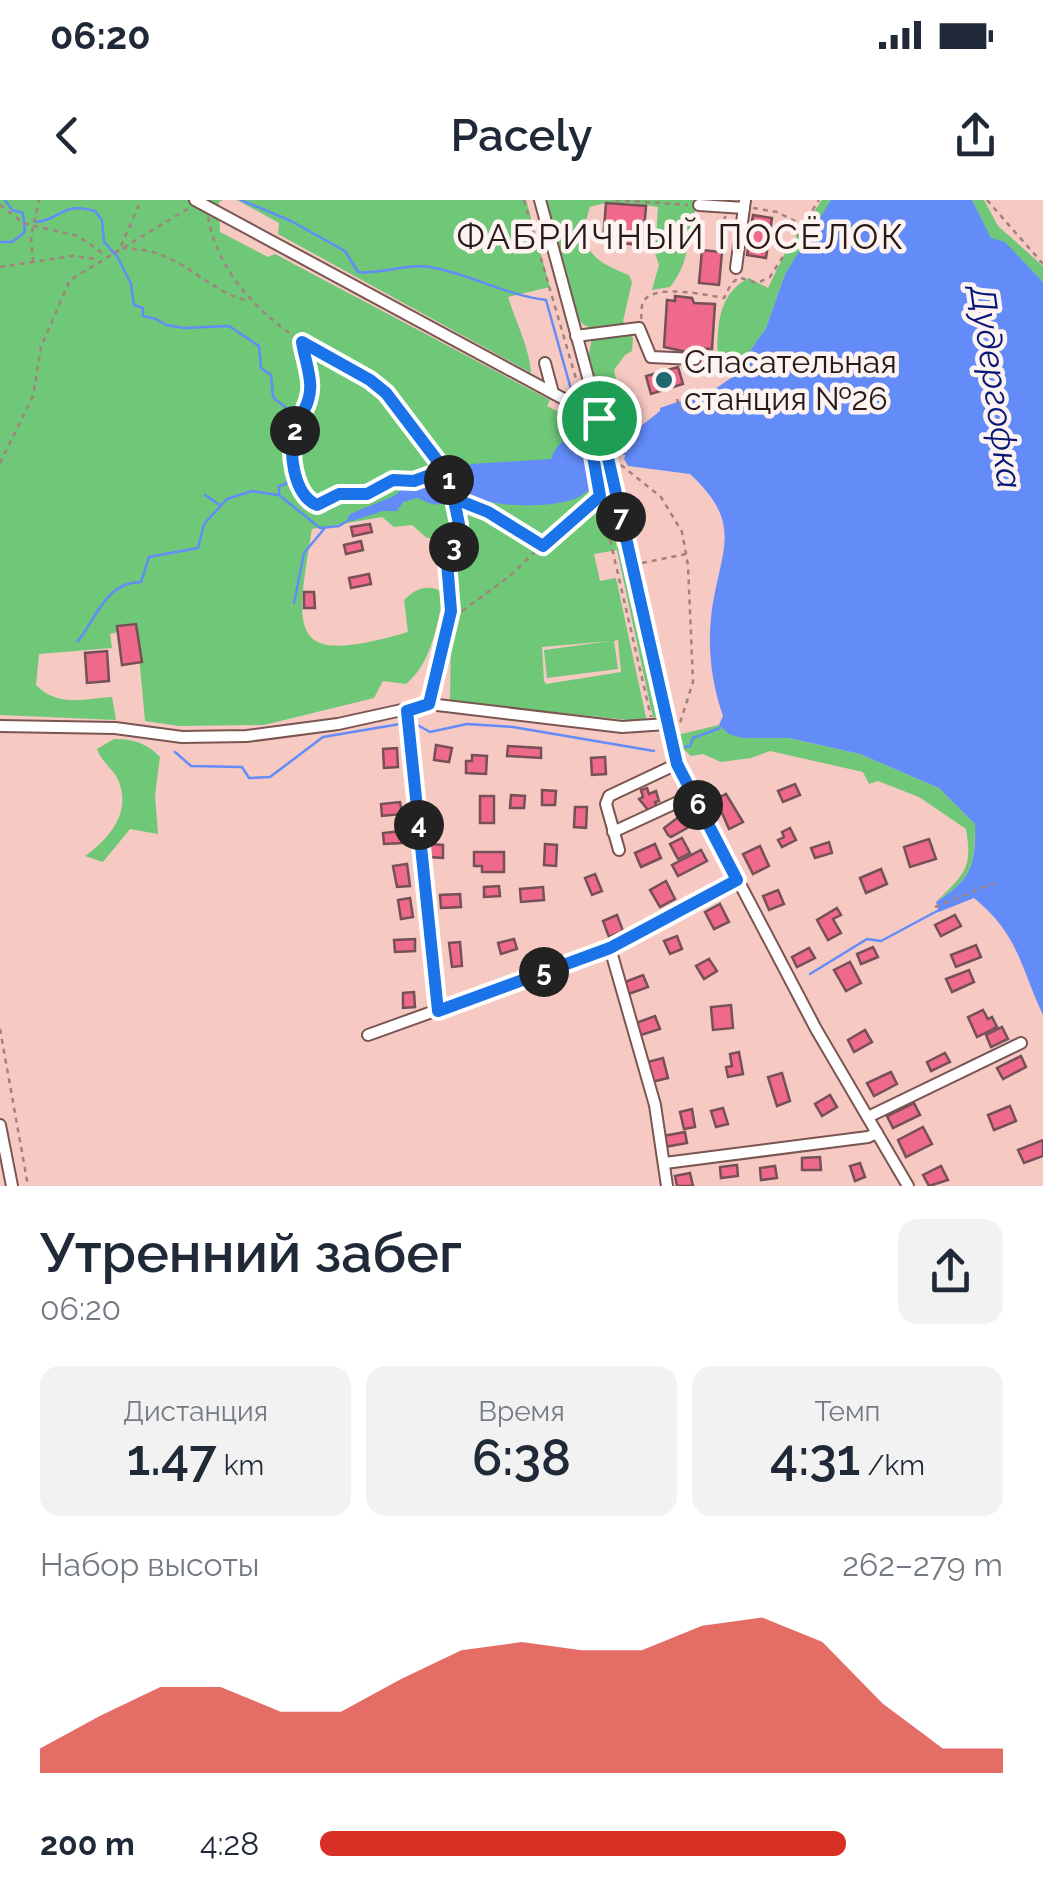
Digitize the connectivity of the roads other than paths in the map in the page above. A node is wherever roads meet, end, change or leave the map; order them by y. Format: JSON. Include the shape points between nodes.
{"nodes":[{"id":1,"x":540,"y":200,"type":"edge"},
{"id":2,"x":201,"y":203,"type":"edge"},
{"id":3,"x":744,"y":204,"type":"edge"},
{"id":4,"x":700,"y":206,"type":"road end"},
{"id":5,"x":738,"y":272,"type":"road end"},
{"id":6,"x":576,"y":336,"type":"junction"},
{"id":7,"x":695,"y":359,"type":"dead end"},
{"id":8,"x":544,"y":362,"type":"dead end"},
{"id":9,"x":553,"y":393,"type":"junction"},
{"id":10,"x":599,"y":418,"type":"junction"},
{"id":11,"x":447,"y":562,"type":"road end"},
{"id":12,"x":429,"y":704,"type":"junction"},
{"id":13,"x":407,"y":711,"type":"junction"},
{"id":14,"x":0,"y":726,"type":"edge"},
{"id":15,"x":672,"y":727,"type":"junction"},
{"id":16,"x":677,"y":764,"type":"junction"},
{"id":17,"x":693,"y":795,"type":"junction"},
{"id":18,"x":613,"y":832,"type":"junction"},
{"id":19,"x":619,"y":850,"type":"dead end"},
{"id":20,"x":737,"y":880,"type":"junction"},
{"id":21,"x":610,"y":948,"type":"junction"},
{"id":22,"x":438,"y":1011,"type":"junction"},
{"id":23,"x":368,"y":1035,"type":"dead end"},
{"id":24,"x":1021,"y":1043,"type":"dead end"},
{"id":25,"x":868,"y":1117,"type":"junction"},
{"id":26,"x":0,"y":1125,"type":"edge"},
{"id":27,"x":877,"y":1132,"type":"junction"},
{"id":28,"x":665,"y":1163,"type":"junction"},
{"id":29,"x":12,"y":1186,"type":"edge"},
{"id":30,"x":668,"y":1186,"type":"edge"},
{"id":31,"x":908,"y":1186,"type":"edge"}],
"edges":[{"from":1,"to":6,"type":"street"},
{"from":2,"to":9,"type":"street"},
{"from":3,"to":4,"type":"street"},
{"from":3,"to":5,"type":"street"},
{"from":6,"to":7,"type":"street","via":[[639,328],[651,357]]},
{"from":6,"to":10,"type":"street"},
{"from":8,"to":9,"type":"street"},
{"from":9,"to":10,"type":"street"},
{"from":10,"to":15,"type":"street"},
{"from":11,"to":12,"type":"street","via":[[449,621]]},
{"from":12,"to":13,"type":"street"},
{"from":12,"to":15,"type":"street"},
{"from":13,"to":14,"type":"street","via":[[247,736]]},
{"from":13,"to":22,"type":"street"},
{"from":15,"to":16,"type":"street"},
{"from":16,"to":17,"type":"street"},
{"from":16,"to":18,"type":"street","via":[[609,796]]},
{"from":17,"to":18,"type":"street"},
{"from":17,"to":20,"type":"street"},
{"from":18,"to":19,"type":"street"},
{"from":20,"to":21,"type":"street"},
{"from":20,"to":25,"type":"street"},
{"from":21,"to":22,"type":"street"},
{"from":21,"to":28,"type":"street"},
{"from":22,"to":23,"type":"street"},
{"from":24,"to":25,"type":"street"},
{"from":25,"to":27,"type":"street"},
{"from":26,"to":29,"type":"street"},
{"from":27,"to":28,"type":"street"},
{"from":27,"to":31,"type":"street"},
{"from":28,"to":30,"type":"street"}]}
